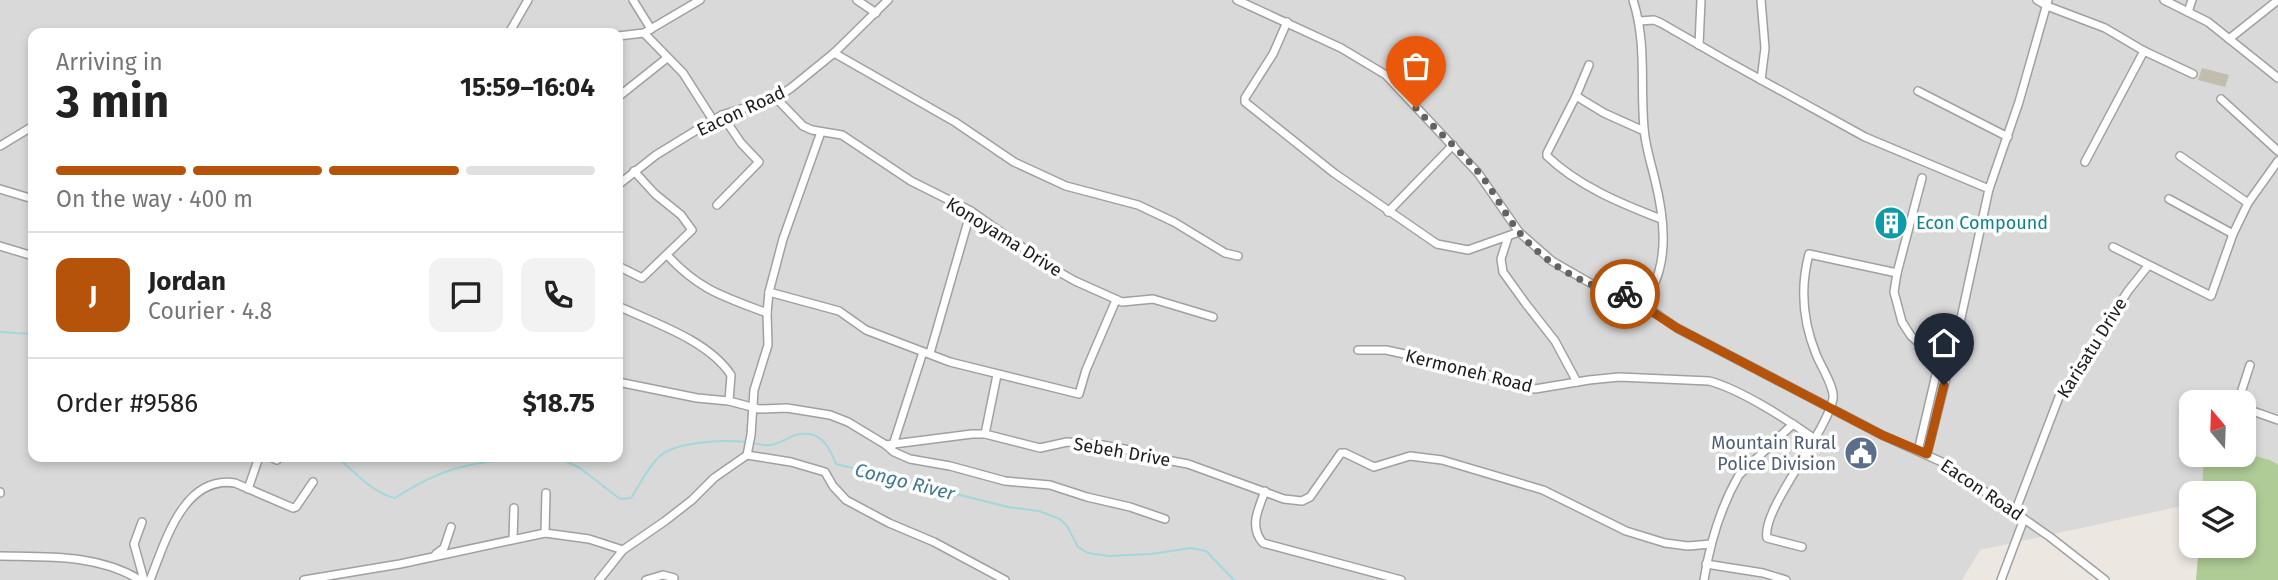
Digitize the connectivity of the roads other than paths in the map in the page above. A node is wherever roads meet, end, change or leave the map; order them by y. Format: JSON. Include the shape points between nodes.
{"nodes":[{"id":1,"x":528,"y":0,"type":"edge"},
{"id":2,"x":633,"y":0,"type":"edge"},
{"id":3,"x":700,"y":0,"type":"edge"},
{"id":4,"x":858,"y":0,"type":"edge"},
{"id":5,"x":888,"y":0,"type":"edge"},
{"id":6,"x":1237,"y":0,"type":"edge"},
{"id":7,"x":1633,"y":0,"type":"edge"},
{"id":8,"x":1701,"y":0,"type":"edge"},
{"id":9,"x":1761,"y":0,"type":"edge"},
{"id":10,"x":2037,"y":0,"type":"edge"},
{"id":11,"x":2164,"y":0,"type":"edge"},
{"id":12,"x":2192,"y":0,"type":"edge"},
{"id":13,"x":2278,"y":0,"type":"edge"},
{"id":14,"x":2048,"y":3,"type":"edge"},
{"id":15,"x":2188,"y":12,"type":"junction"},
{"id":16,"x":876,"y":13,"type":"junction"},
{"id":17,"x":1639,"y":21,"type":"junction"},
{"id":18,"x":1287,"y":22,"type":"junction"},
{"id":19,"x":512,"y":28,"type":"edge"},
{"id":20,"x":648,"y":31,"type":"junction"},
{"id":21,"x":623,"y":35,"type":"edge"},
{"id":22,"x":2229,"y":39,"type":"junction"},
{"id":23,"x":1699,"y":45,"type":"junction"},
{"id":24,"x":2144,"y":51,"type":"junction"},
{"id":25,"x":834,"y":53,"type":"junction"},
{"id":26,"x":667,"y":58,"type":"junction"},
{"id":27,"x":1589,"y":65,"type":"dead end"},
{"id":28,"x":2193,"y":74,"type":"dead end"},
{"id":29,"x":2278,"y":77,"type":"edge"},
{"id":30,"x":1760,"y":80,"type":"junction"},
{"id":31,"x":1918,"y":91,"type":"dead end"},
{"id":32,"x":623,"y":93,"type":"edge"},
{"id":33,"x":1576,"y":96,"type":"junction"},
{"id":34,"x":776,"y":98,"type":"junction"},
{"id":35,"x":2221,"y":100,"type":"dead end"},
{"id":36,"x":722,"y":115,"type":"junction"},
{"id":37,"x":713,"y":120,"type":"junction"},
{"id":38,"x":28,"y":128,"type":"edge"},
{"id":39,"x":1644,"y":131,"type":"junction"},
{"id":40,"x":821,"y":132,"type":"junction"},
{"id":41,"x":2008,"y":137,"type":"junction"},
{"id":42,"x":1453,"y":145,"type":"junction"},
{"id":43,"x":0,"y":146,"type":"edge"},
{"id":44,"x":2278,"y":151,"type":"edge"},
{"id":45,"x":2180,"y":156,"type":"dead end"},
{"id":46,"x":2278,"y":160,"type":"edge"},
{"id":47,"x":2085,"y":162,"type":"dead end"},
{"id":48,"x":634,"y":171,"type":"junction"},
{"id":49,"x":1922,"y":178,"type":"dead end"},
{"id":50,"x":623,"y":181,"type":"edge"},
{"id":51,"x":0,"y":189,"type":"edge"},
{"id":52,"x":1989,"y":189,"type":"junction"},
{"id":53,"x":28,"y":197,"type":"edge"},
{"id":54,"x":2169,"y":199,"type":"dead end"},
{"id":55,"x":2248,"y":203,"type":"junction"},
{"id":56,"x":717,"y":205,"type":"dead end"},
{"id":57,"x":971,"y":211,"type":"junction"},
{"id":58,"x":1388,"y":212,"type":"junction"},
{"id":59,"x":1661,"y":219,"type":"junction"},
{"id":60,"x":1519,"y":232,"type":"junction"},
{"id":61,"x":2233,"y":233,"type":"junction"},
{"id":62,"x":1508,"y":237,"type":"junction"},
{"id":63,"x":0,"y":246,"type":"edge"},
{"id":64,"x":2113,"y":247,"type":"dead end"},
{"id":65,"x":28,"y":254,"type":"edge"},
{"id":66,"x":668,"y":256,"type":"junction"},
{"id":67,"x":1238,"y":256,"type":"dead end"},
{"id":68,"x":2147,"y":266,"type":"junction"},
{"id":69,"x":623,"y":268,"type":"edge"},
{"id":70,"x":1896,"y":273,"type":"junction"},
{"id":71,"x":769,"y":292,"type":"junction"},
{"id":72,"x":1116,"y":300,"type":"junction"},
{"id":73,"x":1644,"y":306,"type":"junction"},
{"id":74,"x":623,"y":308,"type":"edge"},
{"id":75,"x":767,"y":313,"type":"junction"},
{"id":76,"x":1213,"y":317,"type":"dead end"},
{"id":77,"x":1358,"y":349,"type":"dead end"},
{"id":78,"x":927,"y":353,"type":"junction"},
{"id":79,"x":2250,"y":365,"type":"dead end"},
{"id":80,"x":998,"y":375,"type":"junction"},
{"id":81,"x":1577,"y":382,"type":"junction"},
{"id":82,"x":623,"y":383,"type":"edge"},
{"id":83,"x":2242,"y":390,"type":"edge"},
{"id":84,"x":729,"y":401,"type":"junction"},
{"id":85,"x":752,"y":408,"type":"junction"},
{"id":86,"x":1829,"y":408,"type":"junction"},
{"id":87,"x":2256,"y":412,"type":"edge"},
{"id":88,"x":2278,"y":419,"type":"edge"},
{"id":89,"x":1794,"y":424,"type":"junction"},
{"id":90,"x":985,"y":434,"type":"junction"},
{"id":91,"x":1815,"y":439,"type":"junction"},
{"id":92,"x":890,"y":445,"type":"junction"},
{"id":93,"x":1918,"y":451,"type":"junction"},
{"id":94,"x":747,"y":452,"type":"junction"},
{"id":95,"x":1927,"y":454,"type":"junction"},
{"id":96,"x":257,"y":462,"type":"edge"},
{"id":97,"x":313,"y":482,"type":"dead end"},
{"id":98,"x":248,"y":489,"type":"junction"},
{"id":99,"x":1265,"y":491,"type":"junction"},
{"id":100,"x":546,"y":493,"type":"dead end"},
{"id":101,"x":514,"y":508,"type":"dead end"},
{"id":102,"x":2015,"y":512,"type":"junction"},
{"id":103,"x":1165,"y":519,"type":"dead end"},
{"id":104,"x":2024,"y":519,"type":"junction"},
{"id":105,"x":142,"y":522,"type":"dead end"},
{"id":106,"x":451,"y":527,"type":"dead end"},
{"id":107,"x":545,"y":533,"type":"junction"},
{"id":108,"x":513,"y":539,"type":"junction"},
{"id":109,"x":1711,"y":544,"type":"junction"},
{"id":110,"x":1802,"y":547,"type":"dead end"},
{"id":111,"x":623,"y":550,"type":"junction"},
{"id":112,"x":0,"y":556,"type":"edge"},
{"id":113,"x":432,"y":557,"type":"junction"},
{"id":114,"x":1706,"y":564,"type":"junction"},
{"id":115,"x":674,"y":578,"type":"dead end"},
{"id":116,"x":145,"y":580,"type":"edge"},
{"id":117,"x":304,"y":580,"type":"edge"},
{"id":118,"x":599,"y":580,"type":"edge"},
{"id":119,"x":646,"y":580,"type":"edge"},
{"id":120,"x":1004,"y":580,"type":"edge"},
{"id":121,"x":1401,"y":580,"type":"edge"},
{"id":122,"x":1703,"y":580,"type":"edge"},
{"id":123,"x":1786,"y":580,"type":"edge"},
{"id":124,"x":2001,"y":580,"type":"edge"},
{"id":125,"x":2105,"y":580,"type":"edge"}],
"edges":[{"from":1,"to":19,"type":"street"},
{"from":2,"to":20,"type":"street"},
{"from":3,"to":20,"type":"street"},
{"from":4,"to":16,"type":"street"},
{"from":5,"to":16,"type":"street","name":"Eacon Road"},
{"from":6,"to":18,"type":"street","name":"Eacon Road"},
{"from":7,"to":17,"type":"street"},
{"from":8,"to":23,"type":"street"},
{"from":9,"to":30,"type":"street","via":[[1765,48]]},
{"from":10,"to":14,"type":"street"},
{"from":11,"to":15,"type":"street"},
{"from":12,"to":15,"type":"street"},
{"from":13,"to":22,"type":"street"},
{"from":14,"to":24,"type":"street"},
{"from":14,"to":41,"type":"street"},
{"from":15,"to":22,"type":"street"},
{"from":16,"to":25,"type":"street","name":"Eacon Road"},
{"from":17,"to":23,"type":"street","via":[[1654,20]]},
{"from":17,"to":39,"type":"street"},
{"from":18,"to":42,"type":"street","name":"Eacon Road","via":[[1386,75]]},
{"from":18,"to":58,"type":"street","via":[[1245,102]]},
{"from":20,"to":21,"type":"street"},
{"from":20,"to":26,"type":"street"},
{"from":22,"to":29,"type":"street"},
{"from":23,"to":30,"type":"street"},
{"from":24,"to":28,"type":"street"},
{"from":24,"to":47,"type":"street"},
{"from":25,"to":34,"type":"street","name":"Eacon Road"},
{"from":25,"to":67,"type":"street","via":[[965,128],[1013,162],[1066,186],[1138,205]]},
{"from":26,"to":32,"type":"street"},
{"from":26,"to":37,"type":"street","via":[[683,73]]},
{"from":27,"to":33,"type":"street"},
{"from":30,"to":52,"type":"street","via":[[1865,137]]},
{"from":31,"to":41,"type":"street"},
{"from":33,"to":39,"type":"street"},
{"from":33,"to":59,"type":"street","via":[[1547,156],[1582,182]]},
{"from":34,"to":36,"type":"street","name":"Eacon Road"},
{"from":34,"to":40,"type":"street","name":"Konoyama Drive","via":[[803,126]]},
{"from":35,"to":44,"type":"street"},
{"from":36,"to":37,"type":"street","name":"Eacon Road"},
{"from":36,"to":56,"type":"street","via":[[759,162]]},
{"from":37,"to":48,"type":"street","name":"Eacon Road"},
{"from":38,"to":43,"type":"street"},
{"from":39,"to":59,"type":"street"},
{"from":40,"to":57,"type":"street","name":"Konoyama Drive","via":[[842,135],[911,181]]},
{"from":40,"to":71,"type":"street"},
{"from":41,"to":52,"type":"street"},
{"from":42,"to":58,"type":"street"},
{"from":42,"to":60,"type":"street","name":"Eacon Road","via":[[1492,190]]},
{"from":45,"to":55,"type":"street"},
{"from":46,"to":55,"type":"street"},
{"from":48,"to":50,"type":"street","name":"Eacon Road"},
{"from":48,"to":66,"type":"street","via":[[691,228]]},
{"from":49,"to":70,"type":"street"},
{"from":51,"to":53,"type":"street"},
{"from":52,"to":95,"type":"street"},
{"from":54,"to":61,"type":"street"},
{"from":55,"to":61,"type":"street"},
{"from":57,"to":72,"type":"street","name":"Konoyama Drive","via":[[1052,268]]},
{"from":57,"to":78,"type":"street"},
{"from":58,"to":62,"type":"street","via":[[1437,244],[1462,250]]},
{"from":59,"to":73,"type":"street","via":[[1663,253]]},
{"from":60,"to":62,"type":"street"},
{"from":60,"to":73,"type":"street","name":"Eacon Road","via":[[1573,275],[1628,295]]},
{"from":61,"to":68,"type":"street","via":[[2211,296]]},
{"from":62,"to":81,"type":"street","via":[[1501,259],[1503,272],[1555,341]]},
{"from":63,"to":65,"type":"street"},
{"from":64,"to":68,"type":"street"},
{"from":66,"to":69,"type":"street","via":[[642,278]]},
{"from":66,"to":75,"type":"street","via":[[699,285]]},
{"from":68,"to":102,"type":"street","name":"Karisatu Drive","via":[[2059,397]]},
{"from":70,"to":86,"type":"street","via":[[1809,254],[1804,312],[1833,393]]},
{"from":70,"to":93,"type":"street","via":[[1895,304],[1902,322],[1938,366]]},
{"from":71,"to":75,"type":"street"},
{"from":71,"to":78,"type":"street","via":[[839,311],[866,330]]},
{"from":72,"to":76,"type":"street","name":"Konoyama Drive","via":[[1153,299]]},
{"from":72,"to":80,"type":"street","via":[[1079,394]]},
{"from":73,"to":86,"type":"street","name":"Eacon Road"},
{"from":74,"to":84,"type":"street","via":[[675,332],[721,363],[731,375]]},
{"from":75,"to":85,"type":"street","via":[[768,345]]},
{"from":77,"to":81,"type":"street","name":"Kermoneh Road","via":[[1409,355],[1535,390]]},
{"from":78,"to":80,"type":"street"},
{"from":78,"to":92,"type":"street"},
{"from":79,"to":83,"type":"street"},
{"from":80,"to":90,"type":"street"},
{"from":81,"to":89,"type":"street","name":"Kermoneh Road","via":[[1632,376],[1709,381]]},
{"from":82,"to":84,"type":"street"},
{"from":84,"to":85,"type":"street"},
{"from":85,"to":92,"type":"street","via":[[830,415]]},
{"from":85,"to":94,"type":"street"},
{"from":86,"to":91,"type":"street"},
{"from":86,"to":93,"type":"street","name":"Eacon Road"},
{"from":87,"to":88,"type":"street"},
{"from":89,"to":91,"type":"street","name":"Kermoneh Road"},
{"from":89,"to":109,"type":"street","via":[[1739,475],[1724,501]]},
{"from":90,"to":92,"type":"street","name":"Sebeh Drive"},
{"from":90,"to":99,"type":"street","name":"Sebeh Drive","via":[[1040,448],[1067,442],[1124,449],[1188,464]]},
{"from":91,"to":110,"type":"street","via":[[1766,531],[1767,538]]},
{"from":92,"to":103,"type":"street","via":[[910,459],[1004,481],[1050,485]]},
{"from":93,"to":95,"type":"street","name":"Eacon Road"},
{"from":94,"to":111,"type":"street","via":[[692,500]]},
{"from":94,"to":120,"type":"street","via":[[825,472],[846,500]]},
{"from":95,"to":102,"type":"street","name":"Eacon Road"},
{"from":96,"to":98,"type":"street"},
{"from":97,"to":98,"type":"street","via":[[293,508]]},
{"from":98,"to":116,"type":"street","via":[[225,481],[193,495]]},
{"from":99,"to":109,"type":"street","name":"Sebeh Drive","via":[[1284,499],[1306,500],[1345,453],[1374,467],[1403,457],[1427,457],[1558,496],[1626,531],[1665,543]]},
{"from":99,"to":121,"type":"street","via":[[1255,519],[1263,543]]},
{"from":100,"to":107,"type":"street"},
{"from":101,"to":108,"type":"street"},
{"from":102,"to":104,"type":"street","name":"Eacon Road"},
{"from":104,"to":124,"type":"street"},
{"from":104,"to":125,"type":"street","name":"Eacon Road"},
{"from":105,"to":116,"type":"street","via":[[134,544]]},
{"from":106,"to":113,"type":"street","via":[[444,548]]},
{"from":107,"to":108,"type":"street"},
{"from":107,"to":111,"type":"street"},
{"from":108,"to":113,"type":"street"},
{"from":109,"to":114,"type":"street"},
{"from":111,"to":118,"type":"street"},
{"from":112,"to":116,"type":"street","via":[[78,559]]},
{"from":113,"to":117,"type":"street"},
{"from":114,"to":122,"type":"street"},
{"from":114,"to":123,"type":"street"},
{"from":115,"to":119,"type":"street","via":[[663,575]]}]}
